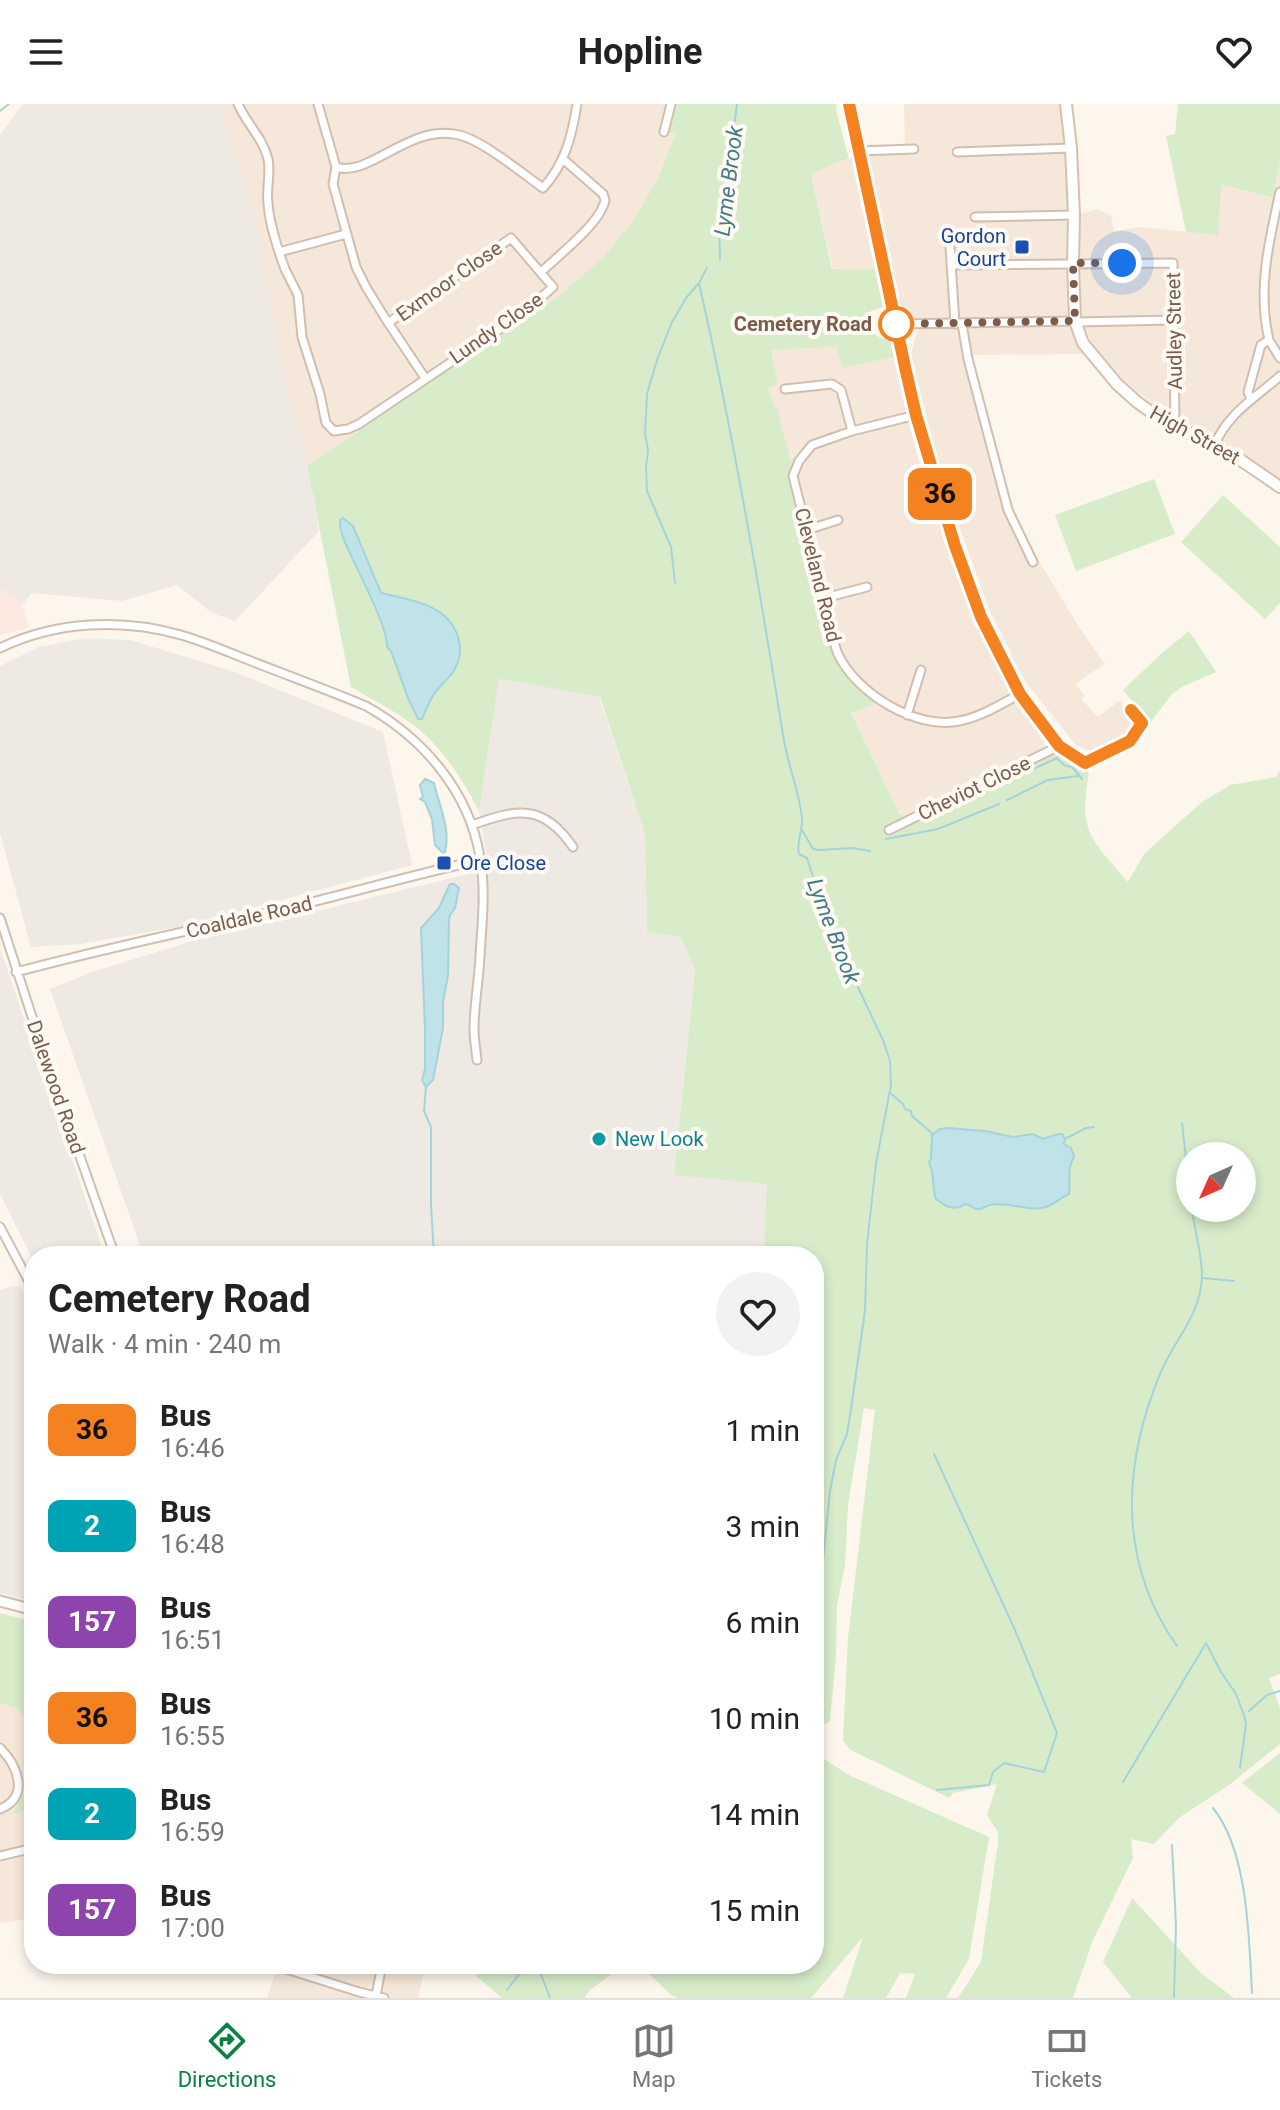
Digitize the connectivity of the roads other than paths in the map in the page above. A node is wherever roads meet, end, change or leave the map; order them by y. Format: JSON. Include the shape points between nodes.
{"nodes":[{"id":1,"x":238,"y":104,"type":"edge"},
{"id":2,"x":318,"y":104,"type":"edge"},
{"id":3,"x":577,"y":104,"type":"edge"},
{"id":4,"x":671,"y":104,"type":"edge"},
{"id":5,"x":849,"y":104,"type":"edge"},
{"id":6,"x":1066,"y":104,"type":"edge"},
{"id":7,"x":664,"y":132,"type":"dead end"},
{"id":8,"x":1071,"y":148,"type":"junction"},
{"id":9,"x":914,"y":149,"type":"dead end"},
{"id":10,"x":859,"y":151,"type":"junction"},
{"id":11,"x":957,"y":152,"type":"dead end"},
{"id":12,"x":563,"y":159,"type":"junction"},
{"id":13,"x":336,"y":167,"type":"junction"},
{"id":14,"x":1280,"y":192,"type":"edge"},
{"id":15,"x":1074,"y":215,"type":"junction"},
{"id":16,"x":975,"y":217,"type":"dead end"},
{"id":17,"x":949,"y":231,"type":"dead end"},
{"id":18,"x":346,"y":234,"type":"junction"},
{"id":19,"x":511,"y":238,"type":"joint"},
{"id":20,"x":279,"y":252,"type":"junction"},
{"id":21,"x":1073,"y":263,"type":"junction"},
{"id":22,"x":952,"y":265,"type":"junction"},
{"id":23,"x":541,"y":272,"type":"junction"},
{"id":24,"x":1174,"y":320,"type":"junction"},
{"id":25,"x":1075,"y":322,"type":"junction"},
{"id":26,"x":388,"y":323,"type":"junction"},
{"id":27,"x":896,"y":324,"type":"junction"},
{"id":28,"x":959,"y":324,"type":"junction"},
{"id":29,"x":1269,"y":340,"type":"junction"},
{"id":30,"x":1280,"y":358,"type":"edge"},
{"id":31,"x":1280,"y":376,"type":"edge"},
{"id":32,"x":425,"y":378,"type":"junction"},
{"id":33,"x":785,"y":389,"type":"dead end"},
{"id":34,"x":1251,"y":399,"type":"junction"},
{"id":35,"x":916,"y":415,"type":"junction"},
{"id":36,"x":1175,"y":426,"type":"junction"},
{"id":37,"x":852,"y":431,"type":"junction"},
{"id":38,"x":1214,"y":446,"type":"junction"},
{"id":39,"x":1280,"y":487,"type":"edge"},
{"id":40,"x":838,"y":520,"type":"dead end"},
{"id":41,"x":807,"y":530,"type":"junction"},
{"id":42,"x":1033,"y":562,"type":"dead end"},
{"id":43,"x":867,"y":587,"type":"dead end"},
{"id":44,"x":824,"y":598,"type":"junction"},
{"id":45,"x":0,"y":648,"type":"edge"},
{"id":46,"x":921,"y":670,"type":"dead end"},
{"id":47,"x":1020,"y":694,"type":"junction"},
{"id":48,"x":1131,"y":710,"type":"dead end"},
{"id":49,"x":907,"y":715,"type":"junction"},
{"id":50,"x":1059,"y":746,"type":"junction"},
{"id":51,"x":472,"y":825,"type":"junction"},
{"id":52,"x":889,"y":830,"type":"dead end"},
{"id":53,"x":573,"y":847,"type":"dead end"},
{"id":54,"x":481,"y":860,"type":"junction"},
{"id":55,"x":0,"y":918,"type":"edge"},
{"id":56,"x":16,"y":972,"type":"junction"},
{"id":57,"x":477,"y":1060,"type":"dead end"},
{"id":58,"x":0,"y":1227,"type":"edge"},
{"id":59,"x":112,"y":1246,"type":"edge"},
{"id":60,"x":24,"y":1272,"type":"edge"},
{"id":61,"x":0,"y":1601,"type":"edge"},
{"id":62,"x":24,"y":1607,"type":"edge"},
{"id":63,"x":0,"y":1748,"type":"edge"},
{"id":64,"x":0,"y":1809,"type":"edge"},
{"id":65,"x":24,"y":1850,"type":"edge"},
{"id":66,"x":0,"y":1856,"type":"edge"},
{"id":67,"x":303,"y":1974,"type":"edge"},
{"id":68,"x":381,"y":1974,"type":"edge"},
{"id":69,"x":380,"y":1997,"type":"edge"}],
"edges":[{"from":1,"to":20,"type":"street","via":[[269,162],[268,202]]},
{"from":2,"to":13,"type":"street"},
{"from":3,"to":12,"type":"street"},
{"from":4,"to":7,"type":"street"},
{"from":5,"to":10,"type":"street"},
{"from":6,"to":8,"type":"main road","name":"High Street"},
{"from":8,"to":11,"type":"street"},
{"from":8,"to":15,"type":"main road","name":"High Street"},
{"from":9,"to":10,"type":"street"},
{"from":10,"to":27,"type":"street"},
{"from":12,"to":13,"type":"street","via":[[543,188],[475,141],[437,132],[357,167]]},
{"from":12,"to":23,"type":"street","via":[[603,194],[605,202],[583,232]]},
{"from":13,"to":18,"type":"street","via":[[333,184]]},
{"from":14,"to":29,"type":"street","via":[[1263,291]]},
{"from":15,"to":16,"type":"street"},
{"from":15,"to":21,"type":"main road","name":"High Street"},
{"from":17,"to":22,"type":"street"},
{"from":18,"to":20,"type":"street"},
{"from":18,"to":26,"type":"street","via":[[356,267]]},
{"from":19,"to":23,"type":"street","name":"Lundy Close"},
{"from":19,"to":26,"type":"street","name":"Exmoor Close"},
{"from":20,"to":32,"type":"street","via":[[298,295],[302,337],[331,429],[359,424]]},
{"from":21,"to":22,"type":"street"},
{"from":21,"to":24,"type":"street","name":"Audley Street","via":[[1173,263]]},
{"from":21,"to":25,"type":"main road","name":"High Street"},
{"from":22,"to":28,"type":"street"},
{"from":23,"to":32,"type":"street","name":"Lundy Close","via":[[553,287],[539,300]]},
{"from":24,"to":25,"type":"street"},
{"from":24,"to":36,"type":"street","name":"Audley Street"},
{"from":25,"to":28,"type":"street"},
{"from":25,"to":36,"type":"main road","name":"High Street","via":[[1083,343],[1117,384]]},
{"from":26,"to":32,"type":"street"},
{"from":27,"to":28,"type":"street"},
{"from":27,"to":35,"type":"street"},
{"from":28,"to":42,"type":"street","via":[[1008,510]]},
{"from":29,"to":30,"type":"street"},
{"from":29,"to":34,"type":"street","via":[[1261,345],[1248,392]]},
{"from":31,"to":34,"type":"street"},
{"from":33,"to":37,"type":"street","via":[[832,384],[841,390]]},
{"from":34,"to":38,"type":"street","via":[[1232,416]]},
{"from":35,"to":37,"type":"street","name":"Cleveland Road"},
{"from":35,"to":47,"type":"street","via":[[981,617]]},
{"from":36,"to":38,"type":"main road","name":"High Street"},
{"from":37,"to":41,"type":"street","name":"Cleveland Road","via":[[812,445],[799,461],[793,476]]},
{"from":38,"to":39,"type":"main road","name":"High Street"},
{"from":40,"to":41,"type":"street"},
{"from":41,"to":44,"type":"street","name":"Cleveland Road"},
{"from":43,"to":44,"type":"street"},
{"from":44,"to":49,"type":"street","name":"Cleveland Road","via":[[838,655],[874,697]]},
{"from":45,"to":51,"type":"street","via":[[60,628],[108,624],[182,635],[343,696],[389,719],[433,758]]},
{"from":46,"to":49,"type":"street"},
{"from":47,"to":49,"type":"street","name":"Cleveland Road","via":[[957,722]]},
{"from":47,"to":50,"type":"street"},
{"from":48,"to":50,"type":"street","via":[[1142,723],[1130,741],[1085,763]]},
{"from":50,"to":52,"type":"street","name":"Cheviot Close"},
{"from":51,"to":53,"type":"street","via":[[508,813],[529,813],[549,820]]},
{"from":51,"to":54,"type":"street"},
{"from":54,"to":56,"type":"street","name":"Coaldale Road"},
{"from":54,"to":57,"type":"street"},
{"from":55,"to":56,"type":"street","name":"Dalewood Road"},
{"from":56,"to":59,"type":"street","name":"Dalewood Road"},
{"from":58,"to":60,"type":"street"},
{"from":61,"to":62,"type":"street"},
{"from":63,"to":64,"type":"street","via":[[18,1783],[16,1798]]},
{"from":65,"to":66,"type":"street"},
{"from":67,"to":69,"type":"street"},
{"from":68,"to":69,"type":"street"}]}
